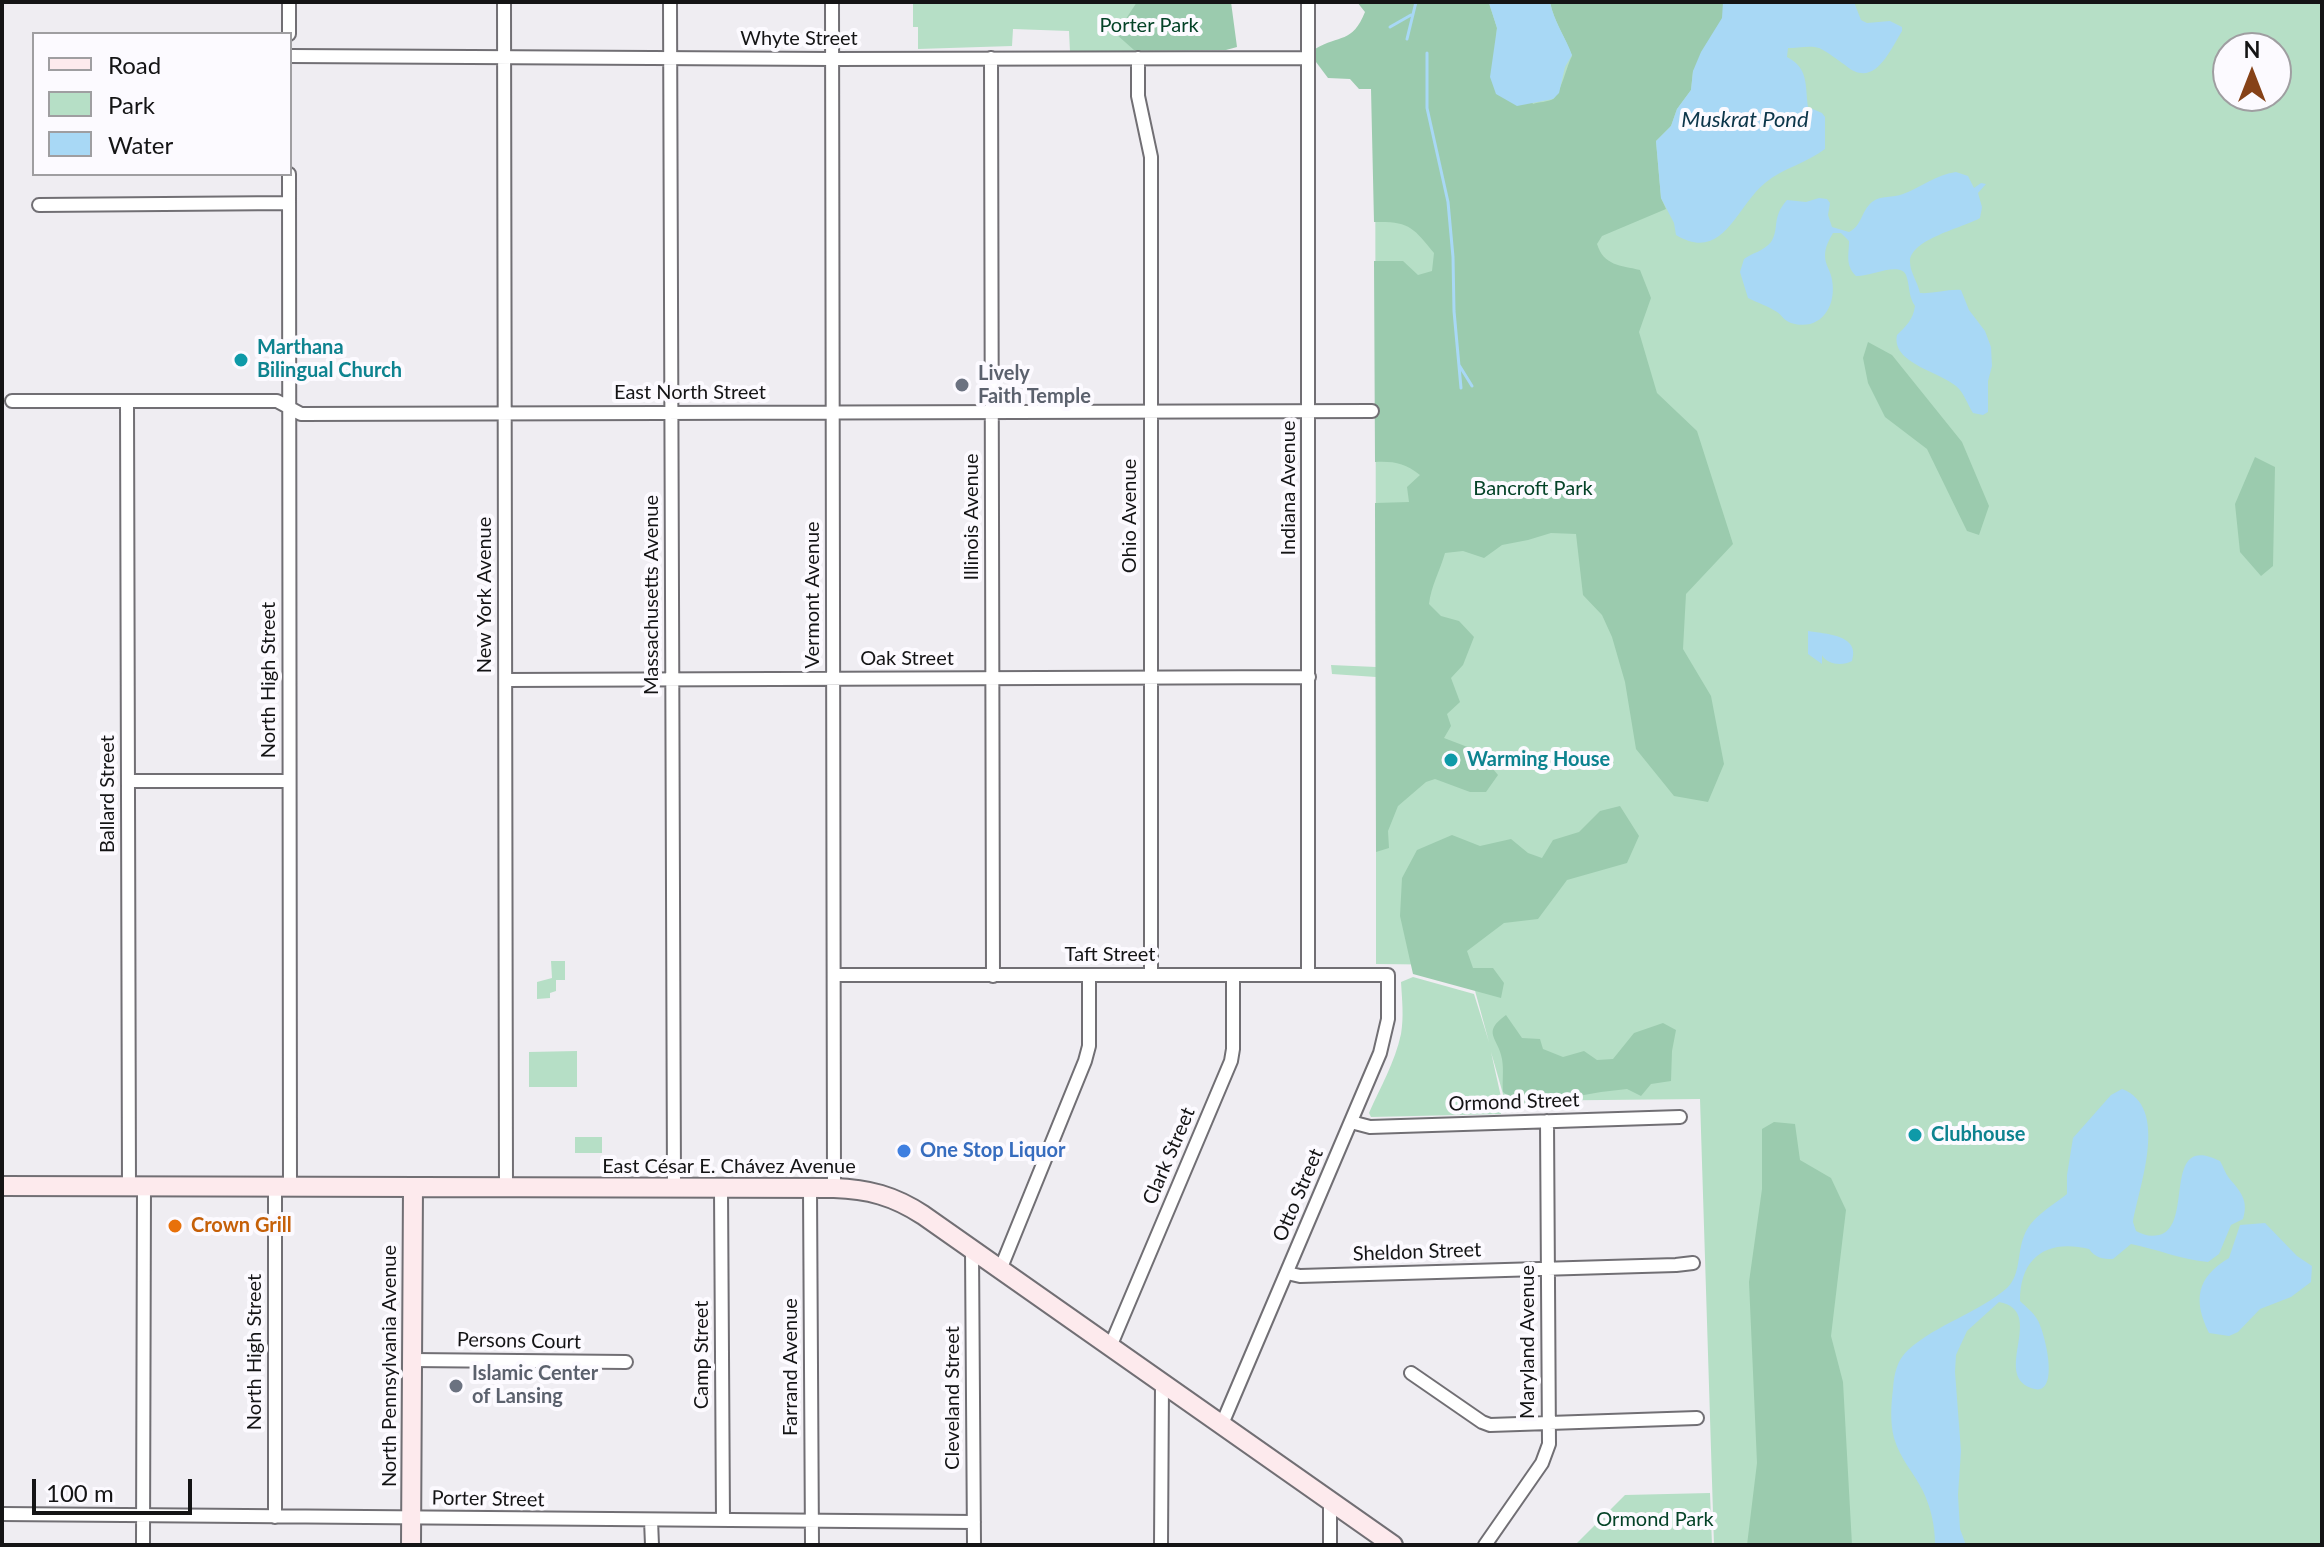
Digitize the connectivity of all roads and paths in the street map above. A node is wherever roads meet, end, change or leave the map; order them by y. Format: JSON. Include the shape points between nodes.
{"nodes":[{"id":1,"x":289,"y":2,"type":"edge"},
{"id":2,"x":504,"y":2,"type":"edge"},
{"id":3,"x":670,"y":2,"type":"edge"},
{"id":4,"x":832,"y":2,"type":"edge"},
{"id":5,"x":1308,"y":2,"type":"edge"},
{"id":6,"x":289,"y":32,"type":"edge"},
{"id":7,"x":292,"y":56,"type":"edge"},
{"id":8,"x":504,"y":57,"type":"junction"},
{"id":9,"x":671,"y":58,"type":"junction"},
{"id":10,"x":991,"y":58,"type":"junction"},
{"id":11,"x":1138,"y":58,"type":"junction"},
{"id":12,"x":1308,"y":58,"type":"junction"},
{"id":13,"x":832,"y":59,"type":"junction"},
{"id":14,"x":289,"y":176,"type":"edge"},
{"id":15,"x":289,"y":203,"type":"junction"},
{"id":16,"x":39,"y":205,"type":"dead end"},
{"id":17,"x":12,"y":401,"type":"dead end"},
{"id":18,"x":127,"y":401,"type":"junction"},
{"id":19,"x":289,"y":407,"type":"junction"},
{"id":20,"x":1309,"y":411,"type":"junction"},
{"id":21,"x":1372,"y":411,"type":"dead end"},
{"id":22,"x":992,"y":412,"type":"junction"},
{"id":23,"x":1150,"y":412,"type":"junction"},
{"id":24,"x":505,"y":413,"type":"junction"},
{"id":25,"x":671,"y":413,"type":"junction"},
{"id":26,"x":832,"y":413,"type":"junction"},
{"id":27,"x":1309,"y":677,"type":"junction"},
{"id":28,"x":1150,"y":678,"type":"junction"},
{"id":29,"x":672,"y":679,"type":"junction"},
{"id":30,"x":833,"y":679,"type":"junction"},
{"id":31,"x":993,"y":679,"type":"junction"},
{"id":32,"x":506,"y":680,"type":"junction"},
{"id":33,"x":128,"y":781,"type":"junction"},
{"id":34,"x":289,"y":781,"type":"junction"},
{"id":35,"x":834,"y":975,"type":"junction"},
{"id":36,"x":1089,"y":975,"type":"junction"},
{"id":37,"x":1151,"y":975,"type":"junction"},
{"id":38,"x":1233,"y":975,"type":"junction"},
{"id":39,"x":1308,"y":975,"type":"junction"},
{"id":40,"x":1388,"y":975,"type":"joint"},
{"id":41,"x":993,"y":976,"type":"junction"},
{"id":42,"x":1680,"y":1117,"type":"dead end"},
{"id":43,"x":1547,"y":1121,"type":"junction"},
{"id":44,"x":1351,"y":1122,"type":"junction"},
{"id":45,"x":2,"y":1186,"type":"edge"},
{"id":46,"x":137,"y":1187,"type":"junction"},
{"id":47,"x":283,"y":1187,"type":"junction"},
{"id":48,"x":413,"y":1187,"type":"junction"},
{"id":49,"x":506,"y":1187,"type":"junction"},
{"id":50,"x":674,"y":1188,"type":"junction"},
{"id":51,"x":810,"y":1188,"type":"junction"},
{"id":52,"x":834,"y":1188,"type":"junction"},
{"id":53,"x":721,"y":1189,"type":"junction"},
{"id":54,"x":972,"y":1250,"type":"junction"},
{"id":55,"x":1693,"y":1263,"type":"dead end"},
{"id":56,"x":1548,"y":1268,"type":"junction"},
{"id":57,"x":1000,"y":1270,"type":"junction"},
{"id":58,"x":1287,"y":1273,"type":"junction"},
{"id":59,"x":1110,"y":1347,"type":"junction"},
{"id":60,"x":412,"y":1360,"type":"junction"},
{"id":61,"x":626,"y":1362,"type":"dead end"},
{"id":62,"x":1411,"y":1373,"type":"dead end"},
{"id":63,"x":1162,"y":1383,"type":"junction"},
{"id":64,"x":1697,"y":1418,"type":"dead end"},
{"id":65,"x":1549,"y":1423,"type":"junction"},
{"id":66,"x":1222,"y":1424,"type":"junction"},
{"id":67,"x":1330,"y":1501,"type":"junction"},
{"id":68,"x":2,"y":1514,"type":"edge"},
{"id":69,"x":143,"y":1515,"type":"junction"},
{"id":70,"x":275,"y":1517,"type":"junction"},
{"id":71,"x":411,"y":1518,"type":"junction"},
{"id":72,"x":651,"y":1520,"type":"junction"},
{"id":73,"x":723,"y":1520,"type":"junction"},
{"id":74,"x":812,"y":1521,"type":"junction"},
{"id":75,"x":974,"y":1522,"type":"junction"},
{"id":76,"x":143,"y":1545,"type":"edge"},
{"id":77,"x":411,"y":1545,"type":"edge"},
{"id":78,"x":652,"y":1545,"type":"edge"},
{"id":79,"x":812,"y":1545,"type":"edge"},
{"id":80,"x":974,"y":1545,"type":"edge"},
{"id":81,"x":1161,"y":1545,"type":"edge"},
{"id":82,"x":1330,"y":1545,"type":"edge"},
{"id":83,"x":1393,"y":1545,"type":"edge"},
{"id":84,"x":1485,"y":1545,"type":"edge"}],
"edges":[{"from":1,"to":6,"type":"street"},
{"from":2,"to":8,"type":"street","name":"New York Avenue"},
{"from":3,"to":9,"type":"street","name":"Massachusetts Avenue"},
{"from":4,"to":13,"type":"street","name":"Vermont Avenue"},
{"from":5,"to":12,"type":"street","name":"Indiana Avenue"},
{"from":7,"to":8,"type":"street","name":"Whyte Street"},
{"from":8,"to":9,"type":"street","name":"Whyte Street"},
{"from":8,"to":24,"type":"street","name":"New York Avenue"},
{"from":9,"to":13,"type":"street","name":"Whyte Street"},
{"from":9,"to":25,"type":"street","name":"Massachusetts Avenue"},
{"from":10,"to":11,"type":"street","name":"Whyte Street"},
{"from":10,"to":13,"type":"street","name":"Whyte Street"},
{"from":10,"to":22,"type":"street","name":"Illinois Avenue"},
{"from":11,"to":12,"type":"street","name":"Whyte Street"},
{"from":11,"to":23,"type":"street","name":"Ohio Avenue","via":[[1138,96],[1151,157]]},
{"from":12,"to":20,"type":"street","name":"Indiana Avenue"},
{"from":13,"to":26,"type":"street","name":"Vermont Avenue"},
{"from":14,"to":15,"type":"street","name":"North High Street"},
{"from":15,"to":16,"type":"street"},
{"from":15,"to":19,"type":"street","name":"North High Street"},
{"from":17,"to":18,"type":"street","name":"East North Street"},
{"from":18,"to":19,"type":"street","name":"East North Street","via":[[277,401]]},
{"from":18,"to":33,"type":"street","name":"Ballard Street"},
{"from":19,"to":24,"type":"street","name":"East North Street","via":[[301,414]]},
{"from":19,"to":34,"type":"street","name":"North High Street"},
{"from":20,"to":21,"type":"street","name":"East North Street"},
{"from":20,"to":23,"type":"street","name":"East North Street"},
{"from":20,"to":27,"type":"street","name":"Indiana Avenue"},
{"from":22,"to":23,"type":"street","name":"East North Street"},
{"from":22,"to":26,"type":"street","name":"East North Street"},
{"from":22,"to":31,"type":"street","name":"Illinois Avenue"},
{"from":23,"to":28,"type":"street","name":"Ohio Avenue"},
{"from":24,"to":25,"type":"street","name":"East North Street"},
{"from":24,"to":32,"type":"street","name":"New York Avenue"},
{"from":25,"to":26,"type":"street","name":"East North Street"},
{"from":25,"to":29,"type":"street","name":"Massachusetts Avenue"},
{"from":26,"to":30,"type":"street","name":"Vermont Avenue"},
{"from":27,"to":28,"type":"street","name":"Oak Street"},
{"from":27,"to":39,"type":"street","name":"Indiana Avenue"},
{"from":28,"to":31,"type":"street","name":"Oak Street"},
{"from":28,"to":37,"type":"street","name":"Ohio Avenue"},
{"from":29,"to":30,"type":"street","name":"Oak Street"},
{"from":29,"to":32,"type":"street","name":"Oak Street"},
{"from":29,"to":50,"type":"street","name":"Massachusetts Avenue"},
{"from":30,"to":31,"type":"street","name":"Oak Street"},
{"from":30,"to":35,"type":"street","name":"Vermont Avenue"},
{"from":31,"to":41,"type":"street","name":"Illinois Avenue"},
{"from":32,"to":49,"type":"street","name":"New York Avenue"},
{"from":33,"to":34,"type":"street"},
{"from":33,"to":46,"type":"street","name":"Ballard Street"},
{"from":34,"to":47,"type":"street","name":"North High Street"},
{"from":35,"to":41,"type":"street","name":"Taft Street"},
{"from":35,"to":52,"type":"street","name":"Vermont Avenue"},
{"from":36,"to":37,"type":"street","name":"Taft Street"},
{"from":36,"to":41,"type":"street","name":"Taft Street"},
{"from":36,"to":57,"type":"street","via":[[1085,1061]]},
{"from":37,"to":38,"type":"street","name":"Taft Street"},
{"from":38,"to":39,"type":"street","name":"Taft Street"},
{"from":38,"to":59,"type":"street","name":"Clark Street","via":[[1231,1061]]},
{"from":39,"to":40,"type":"street","name":"Taft Street"},
{"from":40,"to":44,"type":"street","name":"Otto Street","via":[[1386,1036]]},
{"from":42,"to":43,"type":"street","name":"Ormond Street"},
{"from":43,"to":44,"type":"street","name":"Ormond Street","via":[[1370,1127]]},
{"from":43,"to":56,"type":"street","name":"Maryland Avenue"},
{"from":44,"to":58,"type":"street","name":"Otto Street"},
{"from":45,"to":46,"type":"street","name":"East César E. Chávez Avenue"},
{"from":46,"to":47,"type":"street","name":"East César E. Chávez Avenue"},
{"from":46,"to":69,"type":"street","name":"Ballard Street"},
{"from":47,"to":48,"type":"street","name":"East César E. Chávez Avenue"},
{"from":47,"to":70,"type":"street","name":"North High Street"},
{"from":48,"to":49,"type":"street","name":"East César E. Chávez Avenue"},
{"from":48,"to":60,"type":"street","name":"North Pennsylvania Avenue"},
{"from":49,"to":50,"type":"street","name":"East César E. Chávez Avenue"},
{"from":50,"to":53,"type":"street","name":"East César E. Chávez Avenue"},
{"from":51,"to":52,"type":"street","name":"East César E. Chávez Avenue"},
{"from":51,"to":53,"type":"street","name":"East César E. Chávez Avenue"},
{"from":51,"to":74,"type":"street","name":"Farrand Avenue"},
{"from":52,"to":54,"type":"street","name":"East César E. Chávez Avenue","via":[[865,1189],[903,1202]]},
{"from":53,"to":73,"type":"street","name":"Camp Street"},
{"from":54,"to":57,"type":"street","name":"East César E. Chávez Avenue"},
{"from":54,"to":75,"type":"street","name":"Cleveland Street"},
{"from":55,"to":56,"type":"street","name":"Sheldon Street"},
{"from":56,"to":58,"type":"street","name":"Sheldon Street"},
{"from":56,"to":65,"type":"street","name":"Maryland Avenue"},
{"from":57,"to":59,"type":"street","name":"East César E. Chávez Avenue"},
{"from":58,"to":66,"type":"street","name":"Otto Street"},
{"from":59,"to":63,"type":"street","name":"East César E. Chávez Avenue"},
{"from":60,"to":61,"type":"street","name":"Persons Court"},
{"from":60,"to":71,"type":"street","name":"North Pennsylvania Avenue"},
{"from":62,"to":65,"type":"street","via":[[1490,1425]]},
{"from":63,"to":66,"type":"street","name":"East César E. Chávez Avenue"},
{"from":63,"to":81,"type":"street"},
{"from":64,"to":65,"type":"street"},
{"from":65,"to":84,"type":"street","name":"Maryland Avenue","via":[[1542,1463]]},
{"from":66,"to":67,"type":"street","name":"East César E. Chávez Avenue"},
{"from":67,"to":82,"type":"street"},
{"from":67,"to":83,"type":"street","name":"East César E. Chávez Avenue"},
{"from":68,"to":69,"type":"street","name":"Porter Street"},
{"from":69,"to":70,"type":"street","name":"Porter Street"},
{"from":69,"to":76,"type":"street","name":"Ballard Street"},
{"from":70,"to":71,"type":"street","name":"Porter Street"},
{"from":71,"to":72,"type":"street","name":"Porter Street"},
{"from":71,"to":77,"type":"street","name":"North Pennsylvania Avenue"},
{"from":72,"to":73,"type":"street","name":"Porter Street"},
{"from":72,"to":78,"type":"street"},
{"from":73,"to":74,"type":"street","name":"Porter Street"},
{"from":74,"to":75,"type":"street","name":"Porter Street"},
{"from":74,"to":79,"type":"street","name":"Farrand Avenue"},
{"from":75,"to":80,"type":"street","name":"Cleveland Street"}]}
